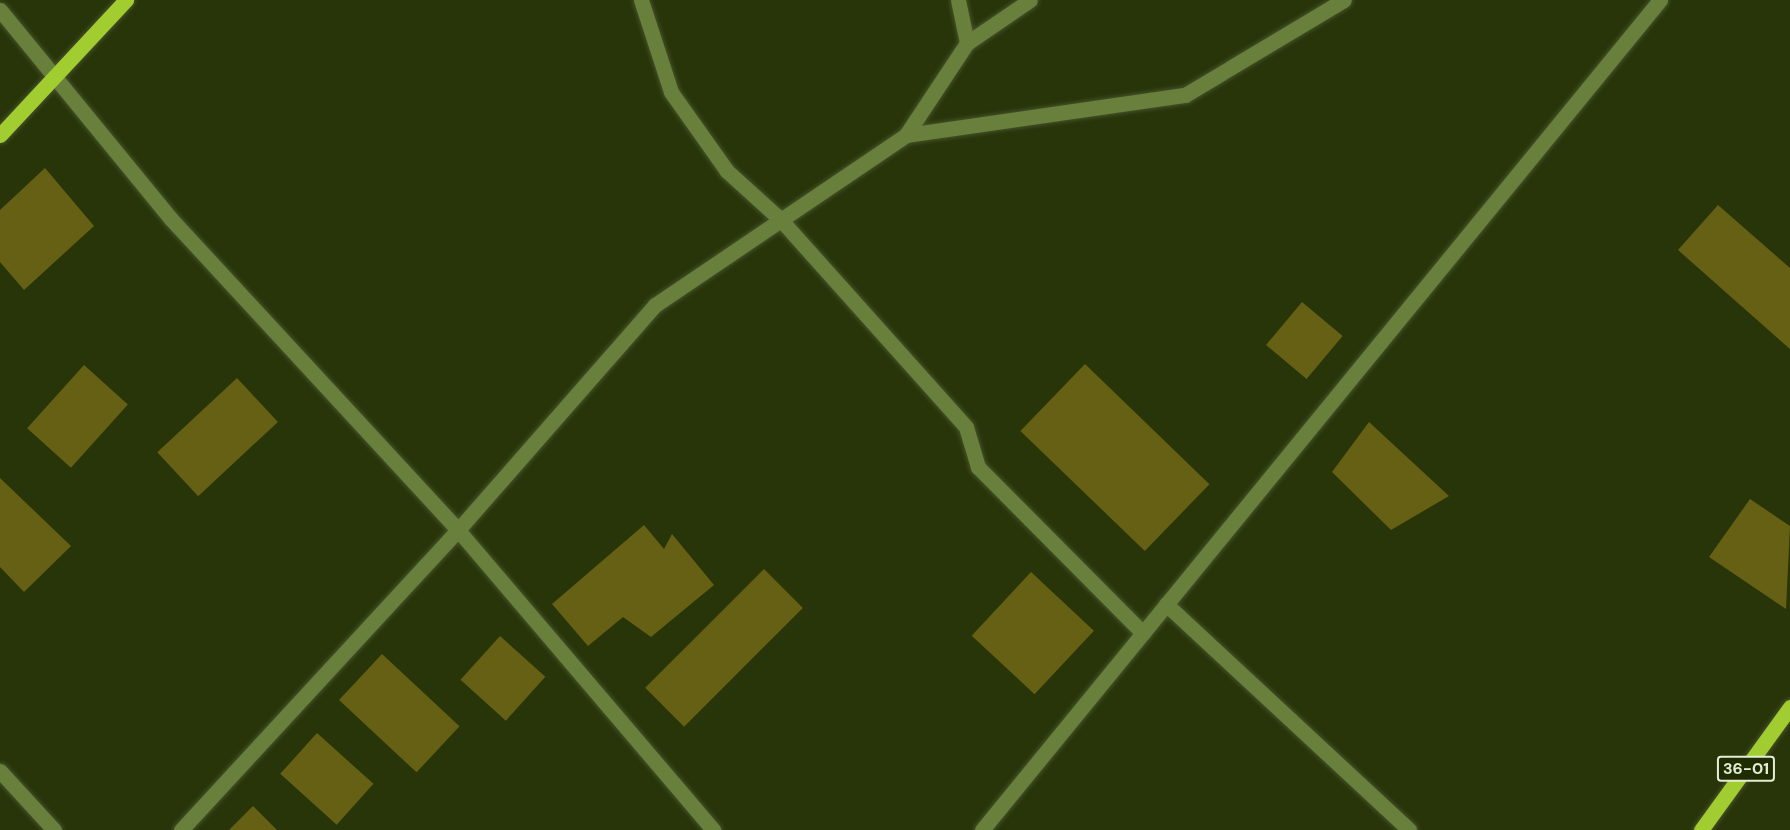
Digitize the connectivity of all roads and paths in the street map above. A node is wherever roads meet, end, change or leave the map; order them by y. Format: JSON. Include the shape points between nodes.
{"nodes":[{"id":1,"x":126,"y":0,"type":"edge"},
{"id":2,"x":641,"y":0,"type":"edge"},
{"id":3,"x":958,"y":0,"type":"edge"},
{"id":4,"x":1030,"y":0,"type":"edge"},
{"id":5,"x":1344,"y":0,"type":"edge"},
{"id":6,"x":1660,"y":0,"type":"edge"},
{"id":7,"x":0,"y":10,"type":"edge"},
{"id":8,"x":967,"y":43,"type":"junction"},
{"id":9,"x":54,"y":77,"type":"junction"},
{"id":10,"x":0,"y":135,"type":"edge"},
{"id":11,"x":906,"y":135,"type":"junction"},
{"id":12,"x":781,"y":220,"type":"junction"},
{"id":13,"x":458,"y":530,"type":"junction"},
{"id":14,"x":1166,"y":604,"type":"junction"},
{"id":15,"x":1143,"y":633,"type":"junction"},
{"id":16,"x":1790,"y":707,"type":"edge"},
{"id":17,"x":0,"y":771,"type":"edge"},
{"id":18,"x":54,"y":830,"type":"edge"},
{"id":19,"x":182,"y":830,"type":"edge"},
{"id":20,"x":713,"y":830,"type":"edge"},
{"id":21,"x":981,"y":830,"type":"edge"},
{"id":22,"x":1409,"y":830,"type":"edge"},
{"id":23,"x":1701,"y":830,"type":"edge"}],
"edges":[{"from":1,"to":9,"type":"main road"},
{"from":2,"to":12,"type":"street","via":[[657,61],[683,115],[727,171]]},
{"from":3,"to":8,"type":"street"},
{"from":4,"to":8,"type":"street"},
{"from":5,"to":11,"type":"street","via":[[1185,95]]},
{"from":6,"to":14,"type":"street"},
{"from":7,"to":9,"type":"street"},
{"from":8,"to":11,"type":"street"},
{"from":9,"to":10,"type":"main road"},
{"from":9,"to":13,"type":"street","via":[[171,220]]},
{"from":11,"to":12,"type":"street"},
{"from":12,"to":13,"type":"street","via":[[655,305]]},
{"from":12,"to":15,"type":"street","via":[[966,427],[978,467]]},
{"from":13,"to":19,"type":"street"},
{"from":13,"to":20,"type":"street"},
{"from":14,"to":15,"type":"street"},
{"from":14,"to":22,"type":"street"},
{"from":15,"to":21,"type":"street"},
{"from":16,"to":23,"type":"main road","number":"36-01"},
{"from":17,"to":18,"type":"street"}]}
